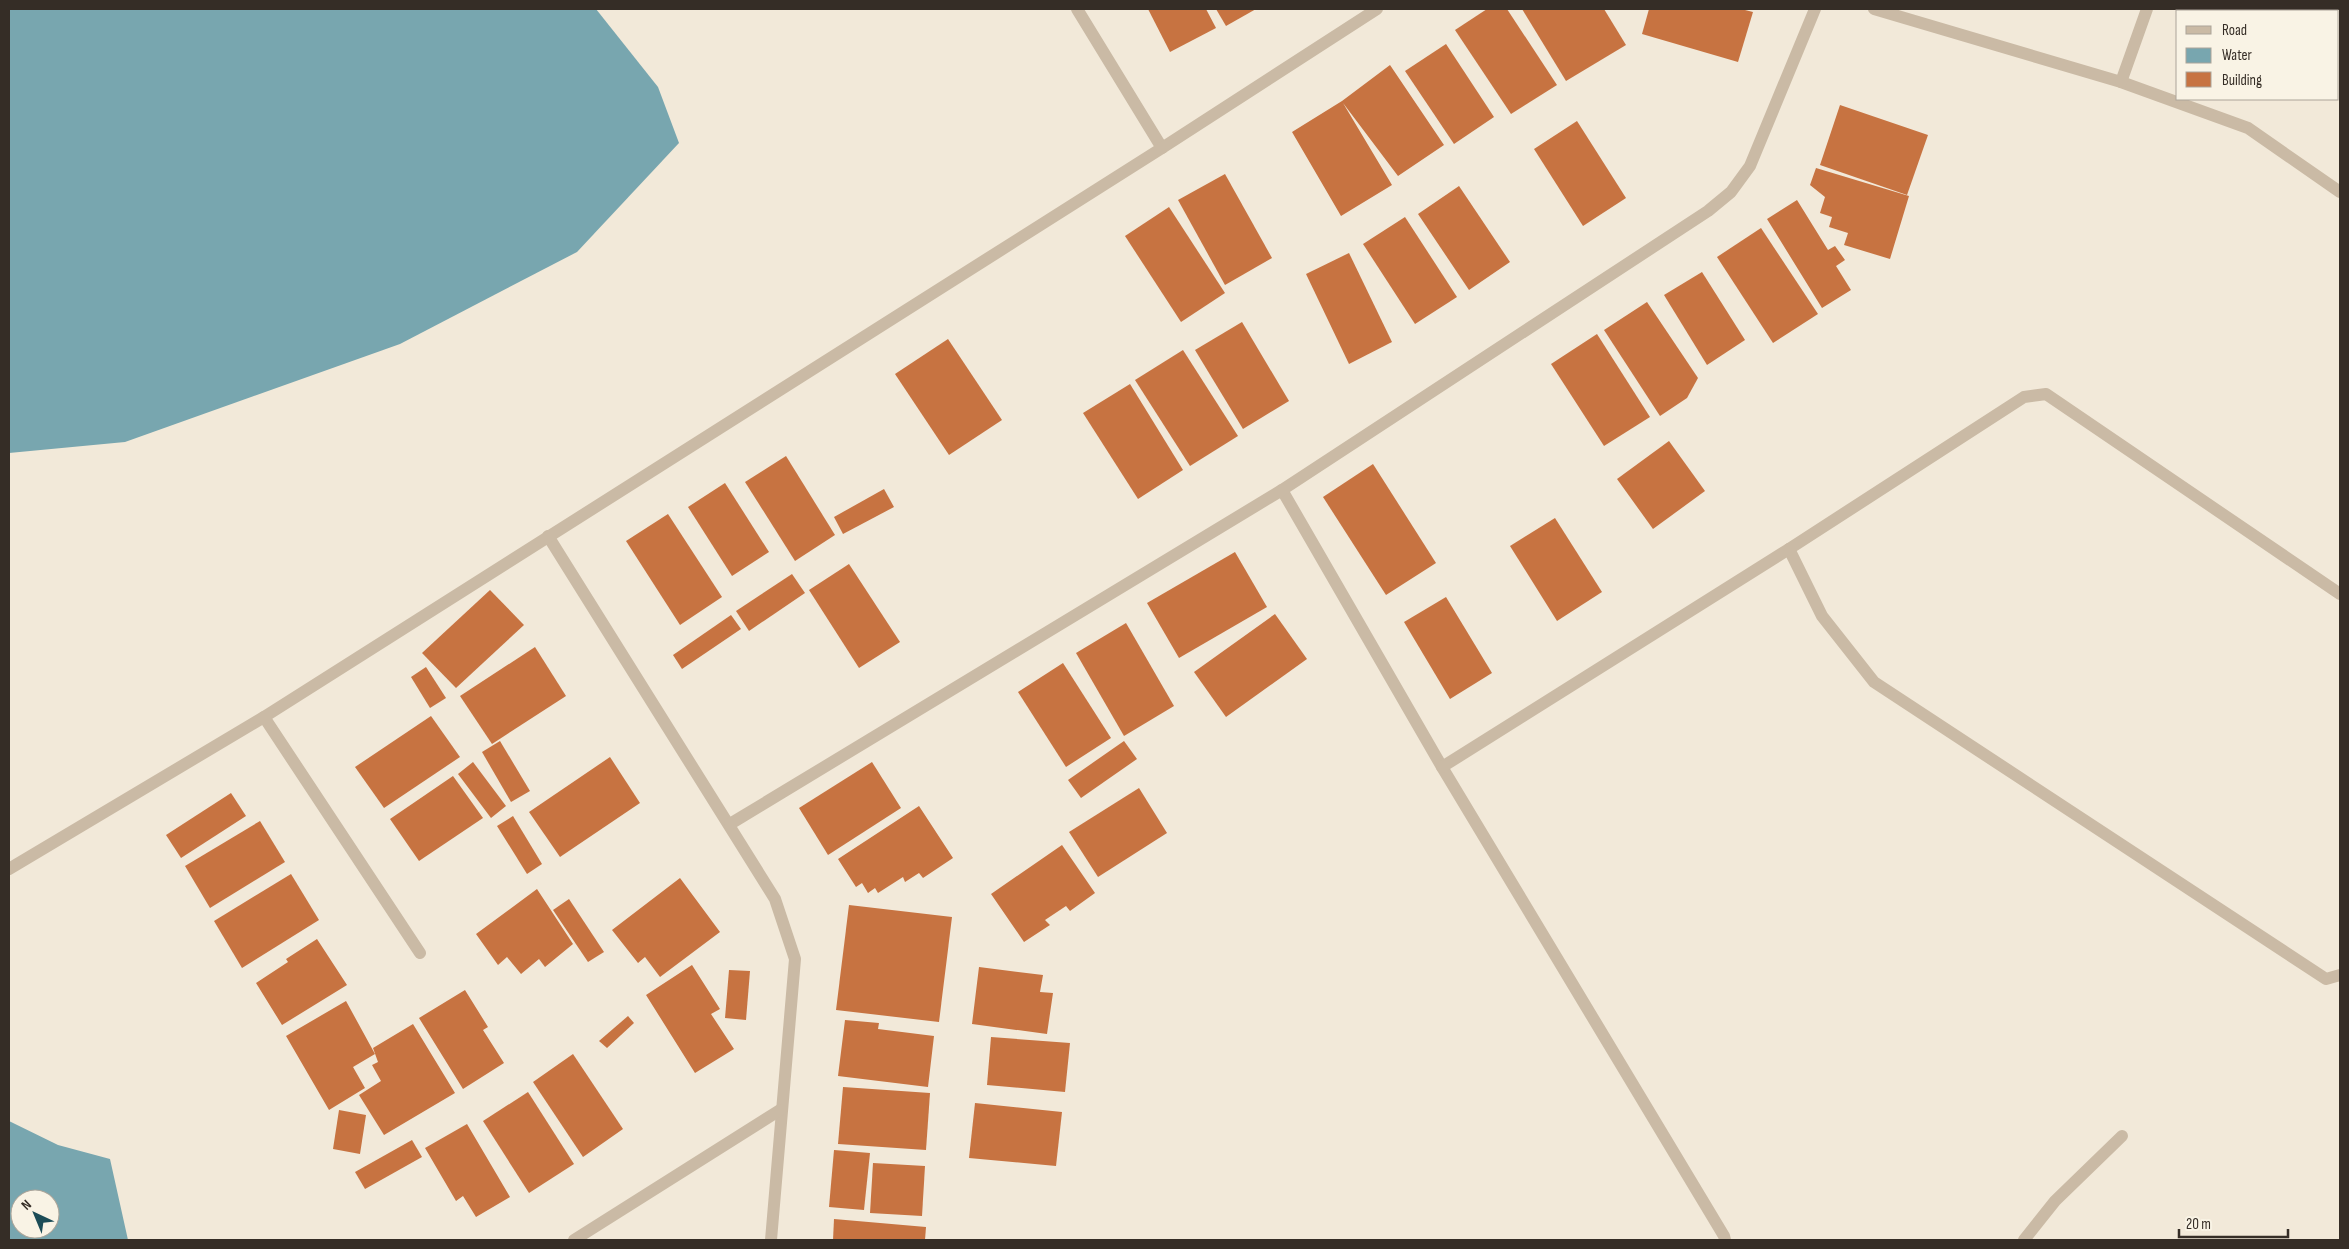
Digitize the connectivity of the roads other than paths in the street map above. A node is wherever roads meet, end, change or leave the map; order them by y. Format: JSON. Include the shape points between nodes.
{"nodes":[{"id":1,"x":1077,"y":9,"type":"edge"},
{"id":2,"x":1377,"y":9,"type":"edge"},
{"id":3,"x":1815,"y":9,"type":"edge"},
{"id":4,"x":1874,"y":9,"type":"edge"},
{"id":5,"x":2147,"y":9,"type":"edge"},
{"id":6,"x":2122,"y":82,"type":"junction"},
{"id":7,"x":1162,"y":148,"type":"junction"},
{"id":8,"x":2340,"y":192,"type":"edge"},
{"id":9,"x":1282,"y":490,"type":"junction"},
{"id":10,"x":548,"y":536,"type":"junction"},
{"id":11,"x":1789,"y":549,"type":"junction"},
{"id":12,"x":2340,"y":594,"type":"edge"},
{"id":13,"x":264,"y":717,"type":"junction"},
{"id":14,"x":1442,"y":767,"type":"junction"},
{"id":15,"x":730,"y":824,"type":"junction"},
{"id":16,"x":9,"y":869,"type":"edge"},
{"id":17,"x":420,"y":953,"type":"dead end"},
{"id":18,"x":2340,"y":975,"type":"edge"},
{"id":19,"x":780,"y":1110,"type":"junction"},
{"id":20,"x":2122,"y":1136,"type":"dead end"},
{"id":21,"x":574,"y":1240,"type":"edge"},
{"id":22,"x":770,"y":1240,"type":"edge"},
{"id":23,"x":1725,"y":1240,"type":"edge"},
{"id":24,"x":2024,"y":1240,"type":"edge"}],
"edges":[{"from":1,"to":7,"type":"street"},
{"from":2,"to":7,"type":"street"},
{"from":3,"to":9,"type":"street","via":[[1750,166],[1732,192],[1708,211]]},
{"from":4,"to":6,"type":"street"},
{"from":5,"to":6,"type":"street"},
{"from":6,"to":8,"type":"street","via":[[2248,128]]},
{"from":7,"to":10,"type":"street"},
{"from":9,"to":14,"type":"street"},
{"from":9,"to":15,"type":"street"},
{"from":10,"to":13,"type":"street"},
{"from":10,"to":15,"type":"street"},
{"from":11,"to":12,"type":"street","via":[[2024,397],[2046,394]]},
{"from":11,"to":14,"type":"street"},
{"from":11,"to":18,"type":"street","via":[[1822,616],[1874,682],[2326,979]]},
{"from":13,"to":16,"type":"street"},
{"from":13,"to":17,"type":"street"},
{"from":14,"to":23,"type":"street"},
{"from":15,"to":19,"type":"street","via":[[775,899],[795,959]]},
{"from":19,"to":21,"type":"street"},
{"from":19,"to":22,"type":"street"},
{"from":20,"to":24,"type":"street","via":[[2054,1201]]}]}
